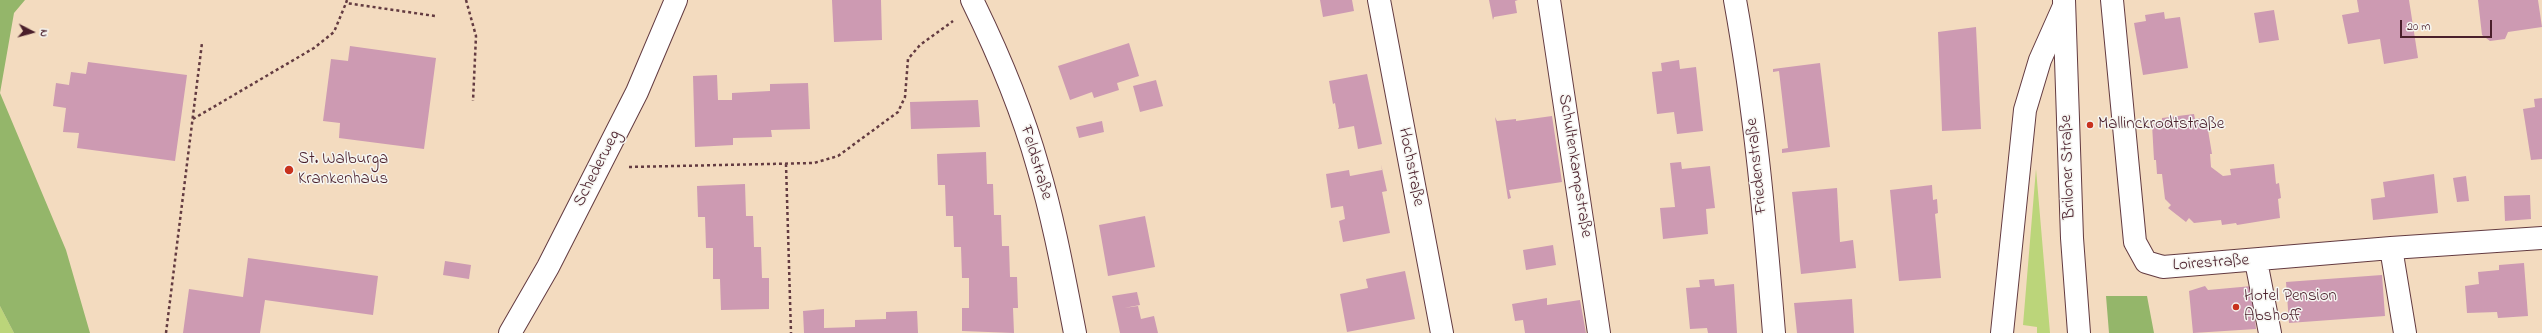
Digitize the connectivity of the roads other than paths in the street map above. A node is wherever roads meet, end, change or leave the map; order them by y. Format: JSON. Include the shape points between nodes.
{"nodes":[{"id":1,"x":676,"y":0,"type":"edge"},
{"id":2,"x":1379,"y":0,"type":"edge"},
{"id":3,"x":1549,"y":0,"type":"edge"},
{"id":4,"x":1735,"y":0,"type":"edge"},
{"id":5,"x":2112,"y":0,"type":"edge"},
{"id":6,"x":973,"y":3,"type":"edge"},
{"id":7,"x":2064,"y":3,"type":"edge"},
{"id":8,"x":2542,"y":238,"type":"edge"},
{"id":9,"x":2391,"y":248,"type":"junction"},
{"id":10,"x":2256,"y":261,"type":"junction"},
{"id":11,"x":510,"y":333,"type":"edge"},
{"id":12,"x":1075,"y":333,"type":"edge"},
{"id":13,"x":1442,"y":333,"type":"edge"},
{"id":14,"x":1599,"y":333,"type":"edge"},
{"id":15,"x":1774,"y":333,"type":"edge"},
{"id":16,"x":2002,"y":333,"type":"edge"},
{"id":17,"x":2079,"y":333,"type":"edge"},
{"id":18,"x":2270,"y":333,"type":"edge"},
{"id":19,"x":2405,"y":333,"type":"edge"}],
"edges":[{"from":1,"to":11,"type":"street","name":"Schederweg","via":[[637,92],[548,267]]},
{"from":2,"to":13,"type":"street","name":"Hochstraße"},
{"from":3,"to":14,"type":"street","name":"Schultenkampstraße"},
{"from":4,"to":15,"type":"street","name":"Friedenstraße","via":[[1761,184]]},
{"from":5,"to":10,"type":"street","name":"Loirestraße","via":[[2135,242],[2142,257],[2163,268]]},
{"from":6,"to":12,"type":"street","name":"Feldstraße","via":[[1009,84],[1038,166],[1054,226]]},
{"from":7,"to":16,"type":"street","via":[[2040,60],[2025,110]]},
{"from":7,"to":17,"type":"street","name":"Briloner Straße","via":[[2072,238]]},
{"from":8,"to":9,"type":"street","name":"Loirestraße"},
{"from":9,"to":10,"type":"street","name":"Loirestraße"},
{"from":9,"to":19,"type":"street"},
{"from":10,"to":18,"type":"street"}]}
